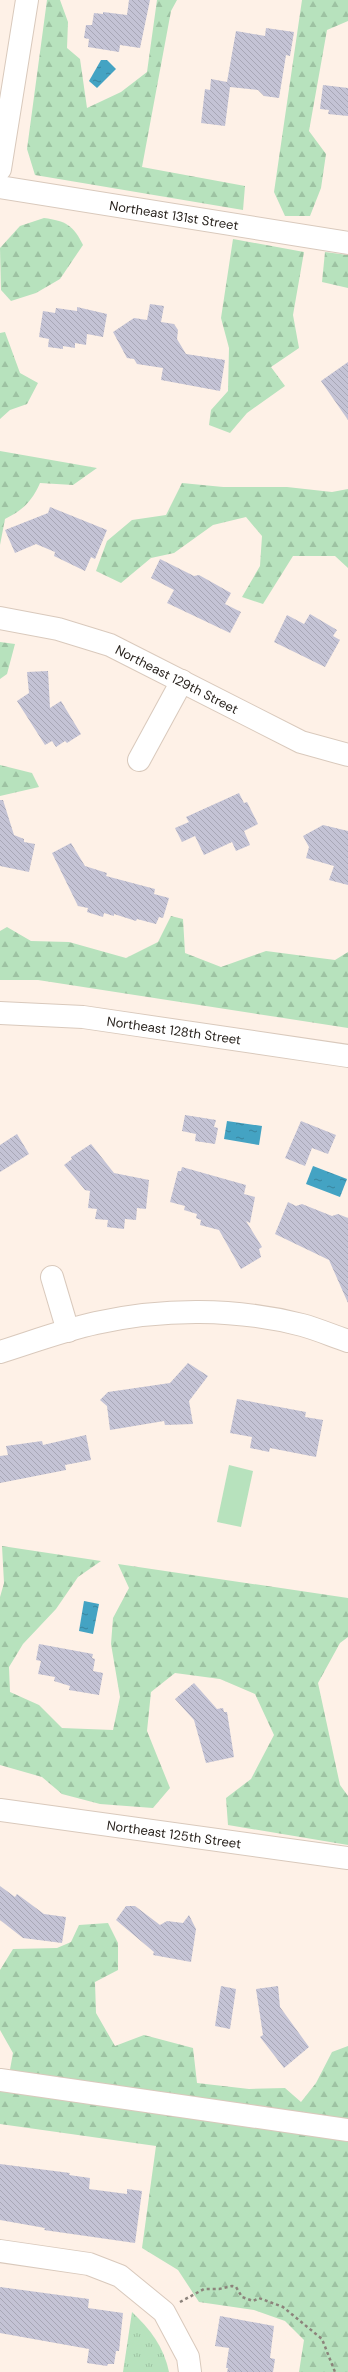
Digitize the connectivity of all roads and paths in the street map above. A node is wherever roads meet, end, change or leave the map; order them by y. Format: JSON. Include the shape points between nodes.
{"nodes":[{"id":1,"x":27,"y":0,"type":"edge"},
{"id":2,"x":8,"y":64,"type":"edge"},
{"id":3,"x":0,"y":169,"type":"edge"},
{"id":4,"x":0,"y":187,"type":"edge"},
{"id":5,"x":348,"y":243,"type":"edge"},
{"id":6,"x":0,"y":618,"type":"edge"},
{"id":7,"x":182,"y":681,"type":"junction"},
{"id":8,"x":348,"y":755,"type":"edge"},
{"id":9,"x":139,"y":760,"type":"dead end"},
{"id":10,"x":0,"y":1013,"type":"edge"},
{"id":11,"x":348,"y":1056,"type":"edge"},
{"id":12,"x":52,"y":1277,"type":"dead end"},
{"id":13,"x":68,"y":1331,"type":"junction"},
{"id":14,"x":348,"y":1341,"type":"edge"},
{"id":15,"x":0,"y":1352,"type":"edge"},
{"id":16,"x":0,"y":1810,"type":"edge"},
{"id":17,"x":348,"y":1858,"type":"edge"},
{"id":18,"x":0,"y":2080,"type":"edge"},
{"id":19,"x":348,"y":2130,"type":"edge"},
{"id":20,"x":0,"y":2251,"type":"edge"},
{"id":21,"x":164,"y":2312,"type":"junction"},
{"id":22,"x":190,"y":2372,"type":"edge"},
{"id":23,"x":334,"y":2372,"type":"edge"}],
"edges":[{"from":1,"to":2,"type":"street"},
{"from":2,"to":3,"type":"street"},
{"from":4,"to":5,"type":"street","name":"Northeast 131st Street"},
{"from":6,"to":7,"type":"street","name":"Northeast 129th Street","via":[[58,629],[110,645]]},
{"from":7,"to":8,"type":"street","name":"Northeast 129th Street","via":[[301,742]]},
{"from":7,"to":9,"type":"street"},
{"from":10,"to":11,"type":"street","name":"Northeast 128th Street","via":[[83,1017]]},
{"from":12,"to":13,"type":"street"},
{"from":13,"to":14,"type":"street","via":[[96,1323],[156,1314],[203,1312],[301,1325]]},
{"from":13,"to":15,"type":"street"},
{"from":16,"to":17,"type":"street","name":"Northeast 125th Street"},
{"from":18,"to":19,"type":"street"},
{"from":20,"to":21,"type":"street","via":[[89,2264],[120,2276]]},
{"from":21,"to":22,"type":"street","via":[[188,2357]]},
{"from":21,"to":23,"type":"path","via":[[204,2289],[236,2287],[242,2297],[253,2301],[260,2298],[284,2307],[303,2322],[322,2339]]}]}
